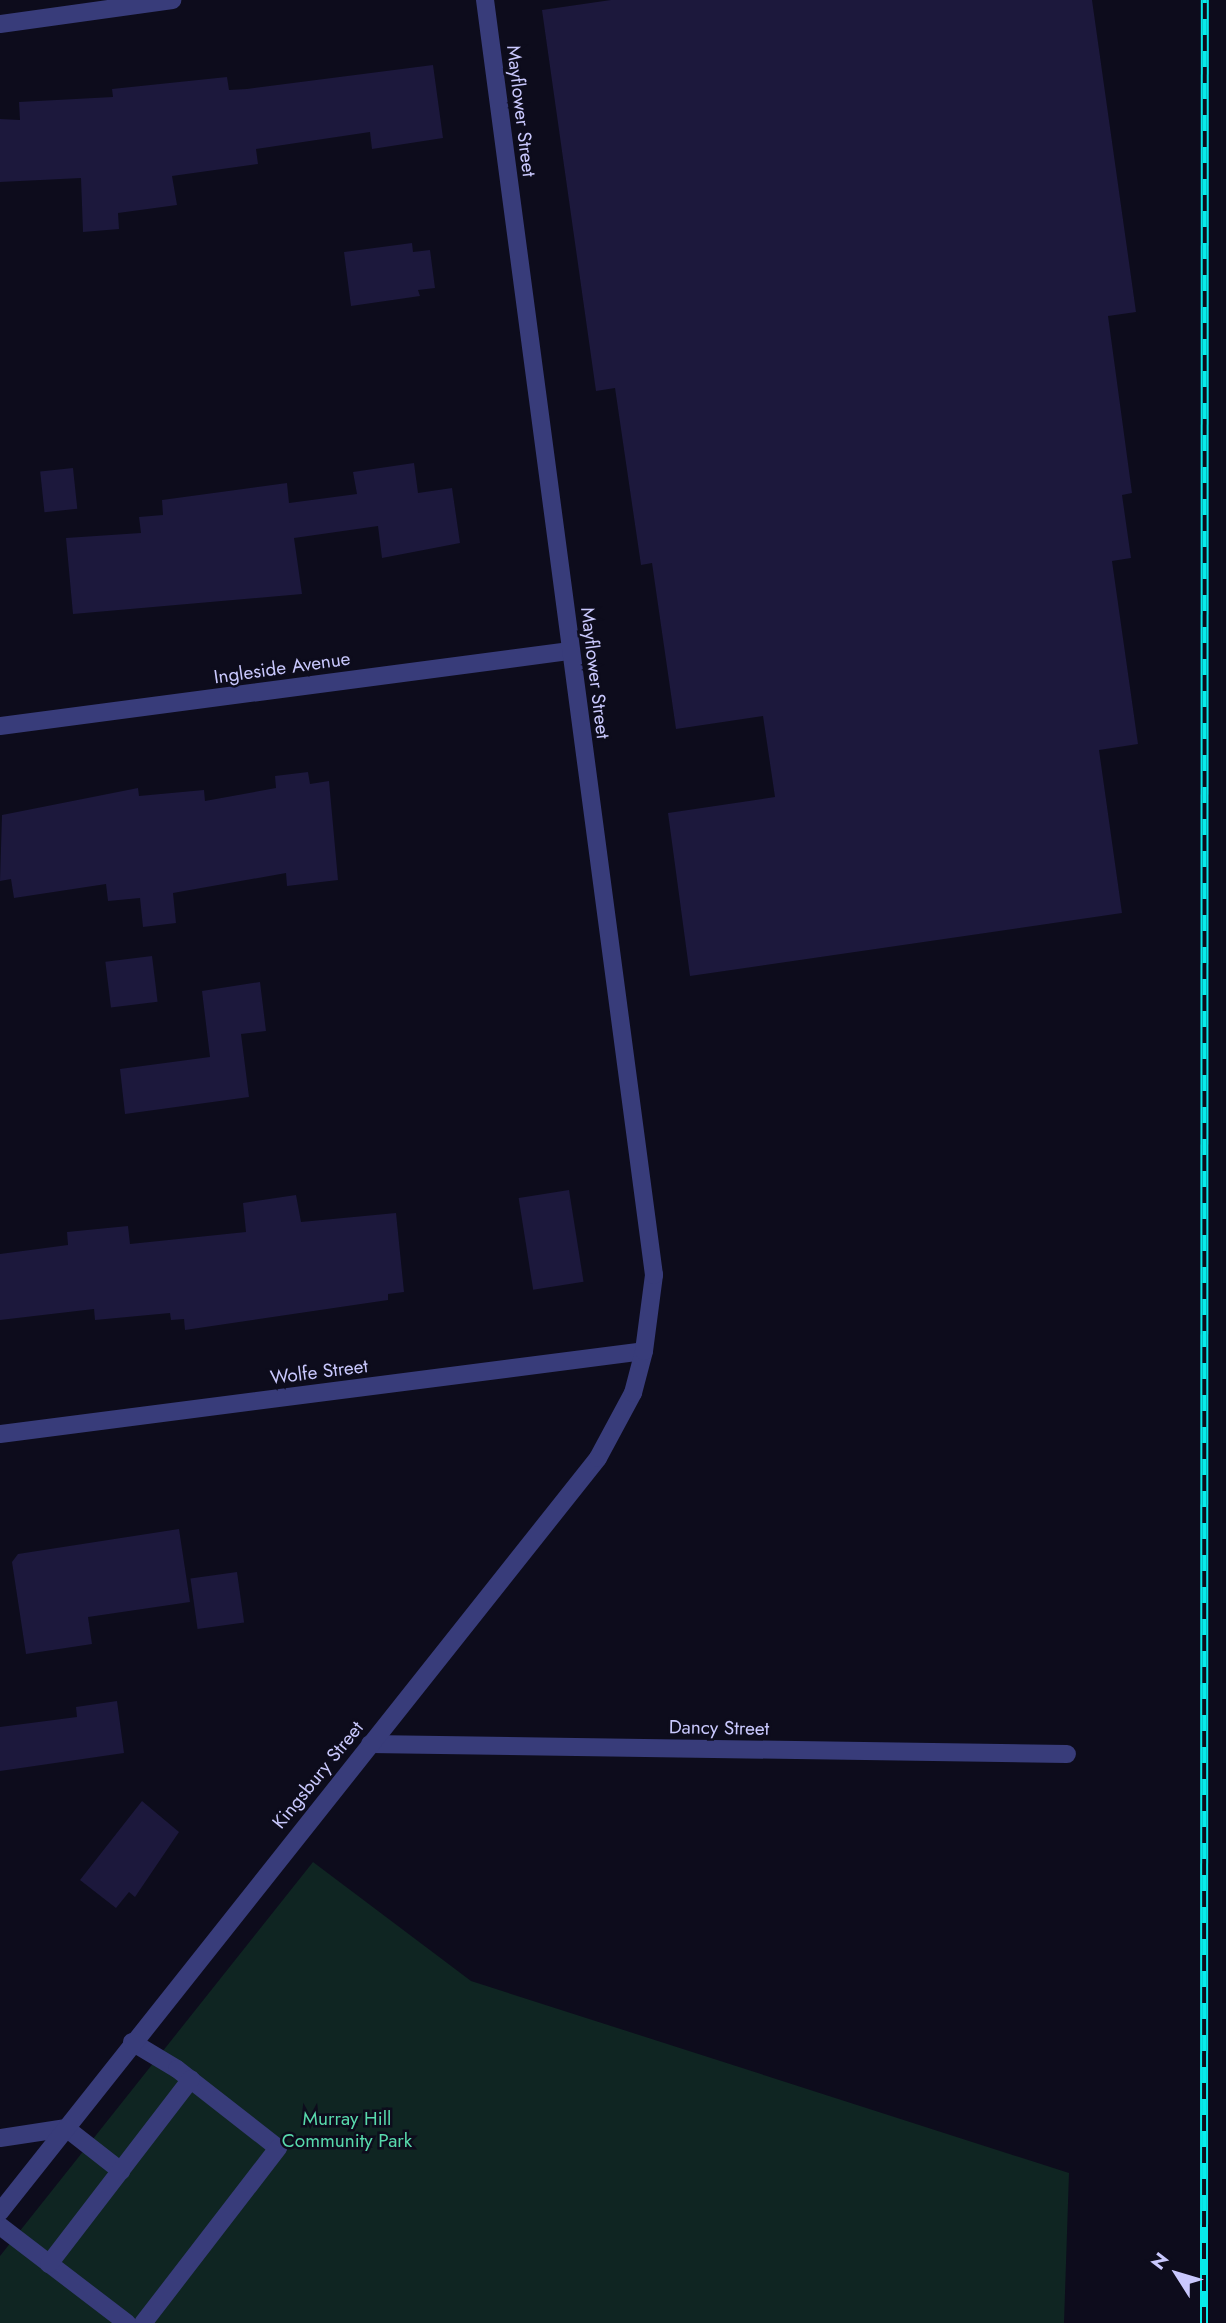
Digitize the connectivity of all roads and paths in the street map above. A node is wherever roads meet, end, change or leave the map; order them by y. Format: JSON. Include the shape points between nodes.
{"nodes":[{"id":1,"x":172,"y":0,"type":"edge"},
{"id":2,"x":485,"y":0,"type":"edge"},
{"id":3,"x":0,"y":24,"type":"edge"},
{"id":4,"x":570,"y":651,"type":"junction"},
{"id":5,"x":0,"y":726,"type":"edge"},
{"id":6,"x":644,"y":1351,"type":"junction"},
{"id":7,"x":0,"y":1434,"type":"edge"},
{"id":8,"x":370,"y":1744,"type":"junction"},
{"id":9,"x":1067,"y":1754,"type":"dead end"},
{"id":10,"x":132,"y":2042,"type":"junction"},
{"id":11,"x":191,"y":2079,"type":"junction"},
{"id":12,"x":66,"y":2128,"type":"junction"},
{"id":13,"x":0,"y":2138,"type":"edge"},
{"id":14,"x":121,"y":2171,"type":"junction"},
{"id":15,"x":0,"y":2212,"type":"edge"},
{"id":16,"x":0,"y":2226,"type":"edge"},
{"id":17,"x":49,"y":2264,"type":"junction"},
{"id":18,"x":127,"y":2323,"type":"edge"},
{"id":19,"x":144,"y":2323,"type":"edge"}],
"edges":[{"from":1,"to":3,"type":"street"},
{"from":2,"to":4,"type":"street","name":"Mayflower Street"},
{"from":4,"to":5,"type":"street","name":"Ingleside Avenue"},
{"from":4,"to":6,"type":"street","name":"Mayflower Street","via":[[654,1275]]},
{"from":6,"to":7,"type":"street","name":"Wolfe Street"},
{"from":6,"to":8,"type":"street","name":"Kingsbury Street","via":[[633,1393],[598,1458]]},
{"from":8,"to":9,"type":"street","name":"Dancy Street"},
{"from":8,"to":10,"type":"street","name":"Kingsbury Street"},
{"from":10,"to":11,"type":"street"},
{"from":10,"to":12,"type":"street","name":"Kingsbury Street"},
{"from":11,"to":14,"type":"street"},
{"from":11,"to":19,"type":"street","via":[[278,2148]]},
{"from":12,"to":13,"type":"street"},
{"from":12,"to":14,"type":"street"},
{"from":12,"to":15,"type":"street","name":"Kingsbury Street"},
{"from":14,"to":17,"type":"street"},
{"from":16,"to":17,"type":"street"},
{"from":17,"to":18,"type":"street"}]}
